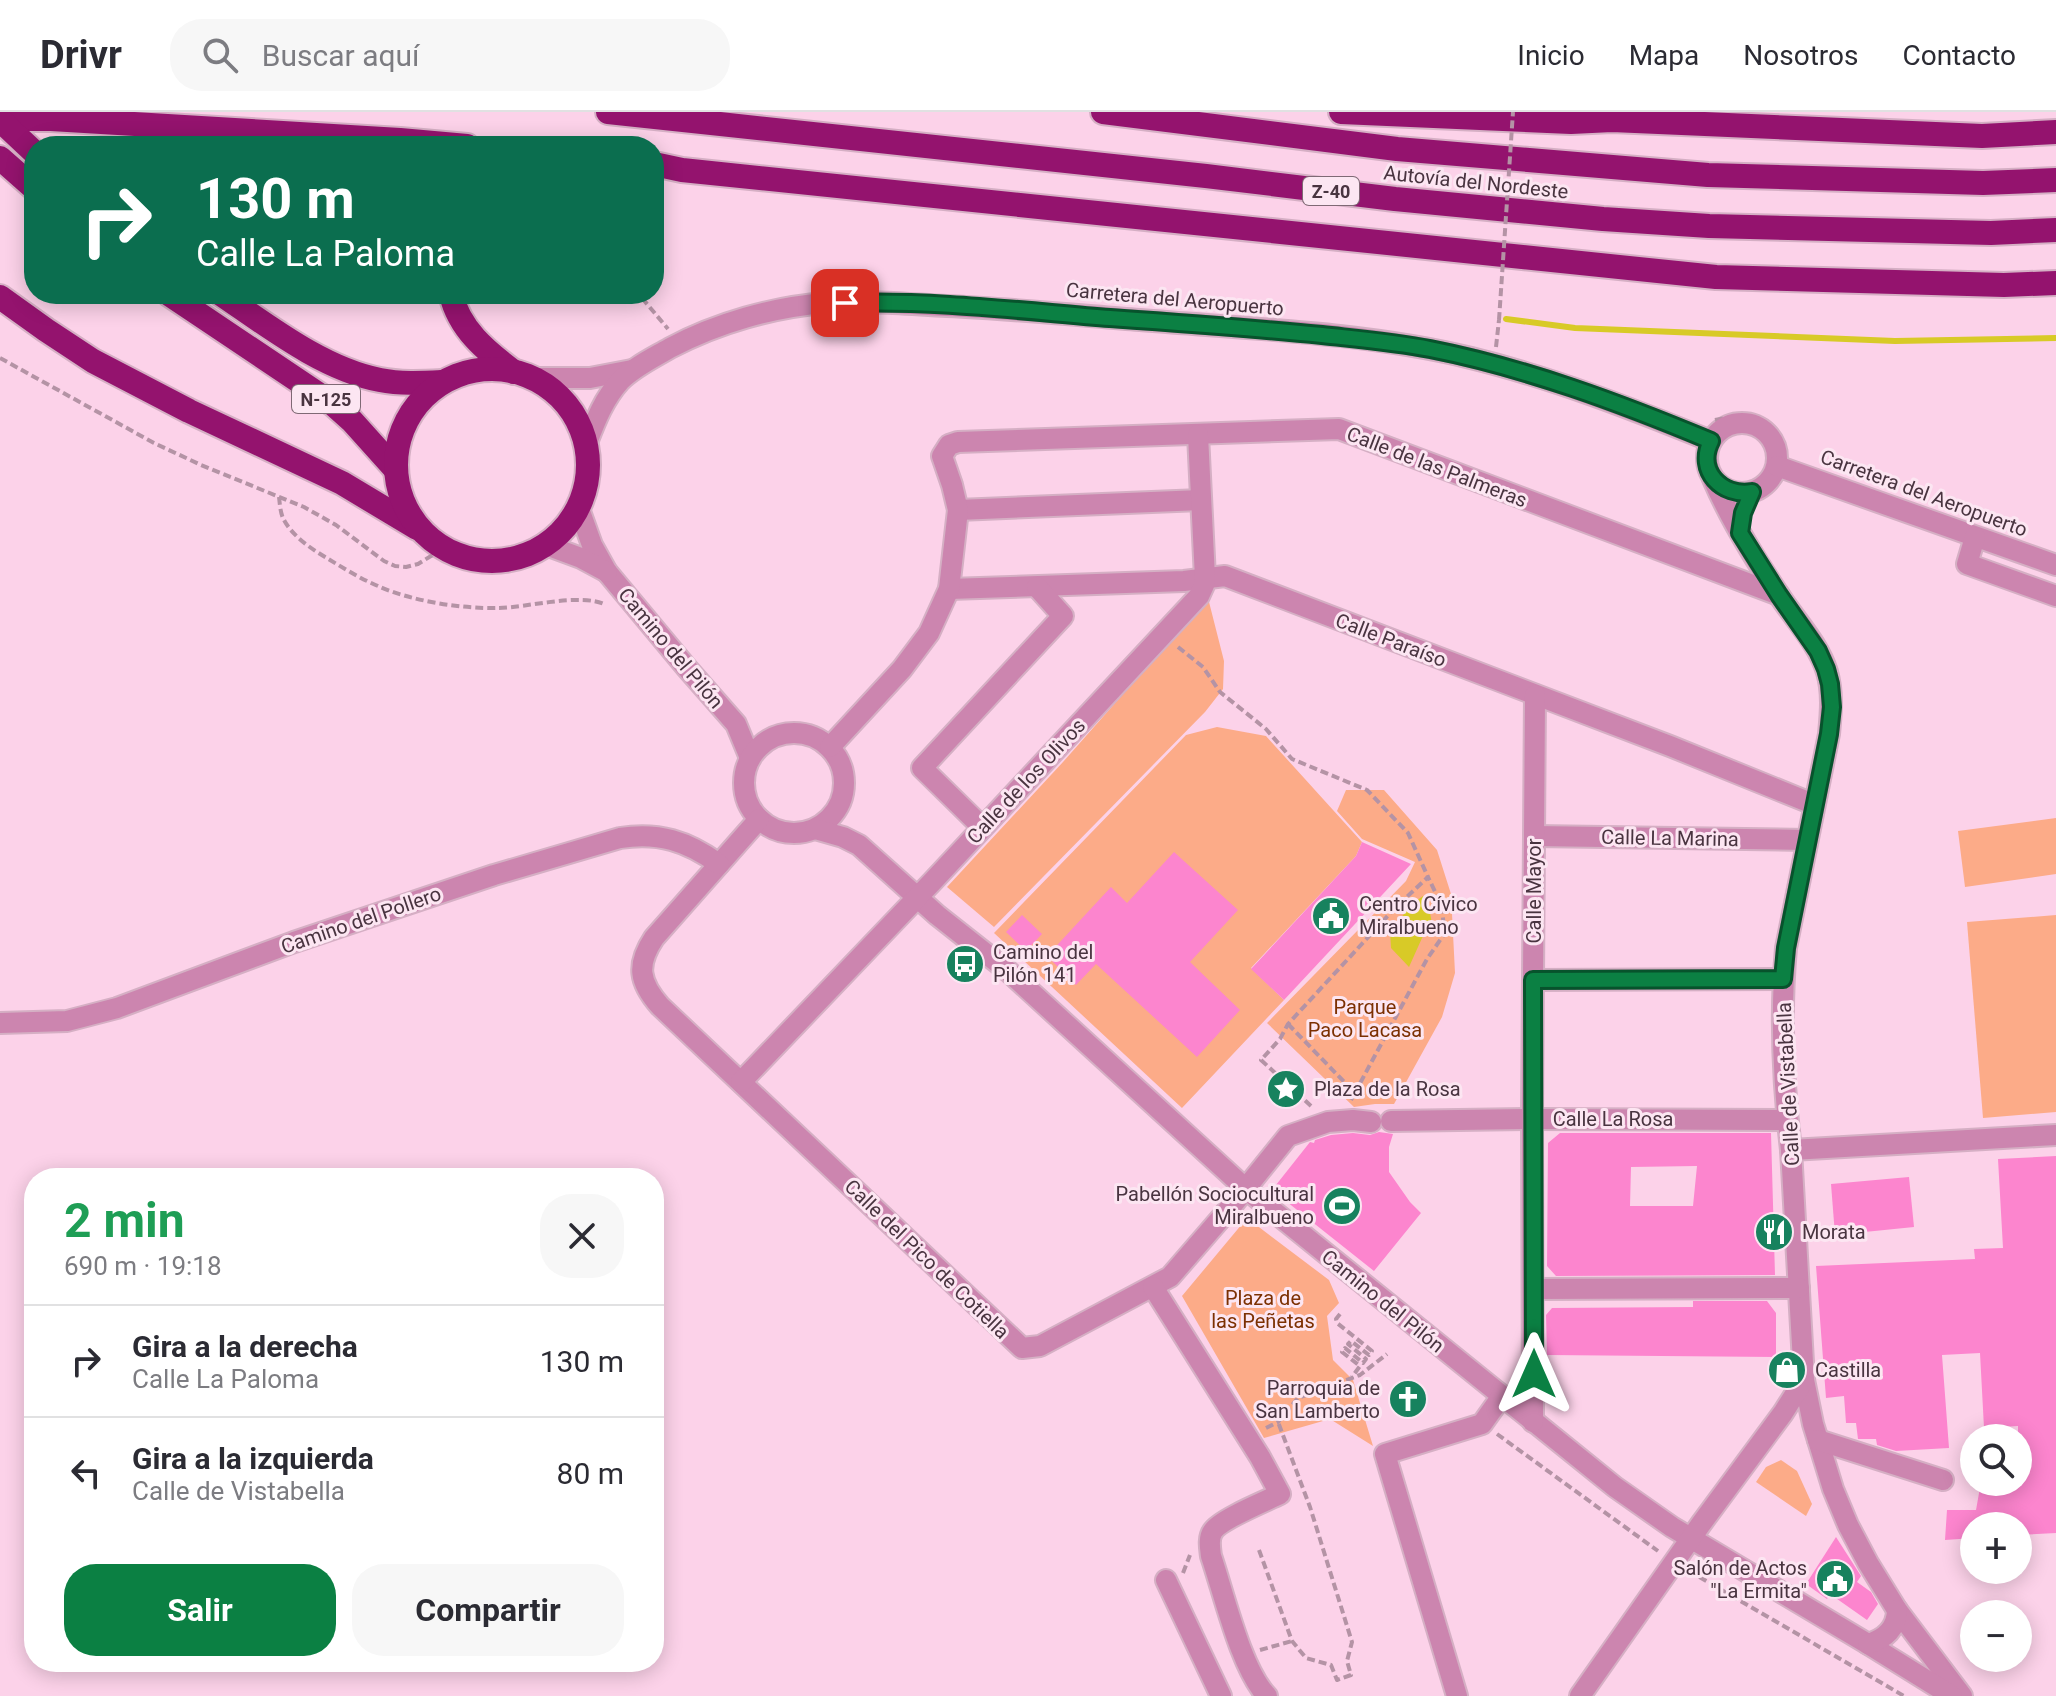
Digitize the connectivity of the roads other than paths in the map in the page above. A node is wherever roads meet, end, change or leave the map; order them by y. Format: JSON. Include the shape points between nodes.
{"nodes":[{"id":1,"x":608,"y":112,"type":"edge"},
{"id":2,"x":1103,"y":112,"type":"edge"},
{"id":3,"x":1341,"y":112,"type":"edge"},
{"id":4,"x":1579,"y":112,"type":"edge"},
{"id":5,"x":0,"y":119,"type":"edge"},
{"id":6,"x":1612,"y":120,"type":"junction"},
{"id":7,"x":2056,"y":132,"type":"edge"},
{"id":8,"x":334,"y":136,"type":"edge"},
{"id":9,"x":24,"y":142,"type":"edge"},
{"id":10,"x":0,"y":158,"type":"edge"},
{"id":11,"x":664,"y":166,"type":"edge"},
{"id":12,"x":682,"y":170,"type":"junction"},
{"id":13,"x":664,"y":171,"type":"edge"},
{"id":14,"x":24,"y":179,"type":"edge"},
{"id":15,"x":2056,"y":180,"type":"edge"},
{"id":16,"x":2056,"y":230,"type":"edge"},
{"id":17,"x":2056,"y":283,"type":"edge"},
{"id":18,"x":0,"y":297,"type":"edge"},
{"id":19,"x":184,"y":304,"type":"edge"},
{"id":20,"x":236,"y":304,"type":"edge"},
{"id":21,"x":454,"y":304,"type":"edge"},
{"id":22,"x":632,"y":370,"type":"junction"},
{"id":23,"x":524,"y":375,"type":"junction"},
{"id":24,"x":442,"y":382,"type":"junction"},
{"id":25,"x":1708,"y":431,"type":"junction"},
{"id":26,"x":1198,"y":435,"type":"junction"},
{"id":27,"x":586,"y":445,"type":"junction"},
{"id":28,"x":1780,"y":457,"type":"junction"},
{"id":29,"x":396,"y":470,"type":"junction"},
{"id":30,"x":1713,"y":479,"type":"junction"},
{"id":31,"x":1752,"y":492,"type":"junction"},
{"id":32,"x":1201,"y":500,"type":"junction"},
{"id":33,"x":578,"y":506,"type":"junction"},
{"id":34,"x":958,"y":510,"type":"junction"},
{"id":35,"x":422,"y":532,"type":"junction"},
{"id":36,"x":1740,"y":533,"type":"junction"},
{"id":37,"x":1975,"y":537,"type":"junction"},
{"id":38,"x":546,"y":545,"type":"junction"},
{"id":39,"x":2056,"y":565,"type":"edge"},
{"id":40,"x":607,"y":572,"type":"junction"},
{"id":41,"x":1205,"y":578,"type":"junction"},
{"id":42,"x":1037,"y":587,"type":"junction"},
{"id":43,"x":949,"y":589,"type":"junction"},
{"id":44,"x":1779,"y":595,"type":"junction"},
{"id":45,"x":2056,"y":596,"type":"edge"},
{"id":46,"x":1535,"y":695,"type":"junction"},
{"id":47,"x":736,"y":724,"type":"junction"},
{"id":48,"x":769,"y":739,"type":"junction"},
{"id":49,"x":830,"y":747,"type":"junction"},
{"id":50,"x":750,"y":758,"type":"junction"},
{"id":51,"x":841,"y":803,"type":"junction"},
{"id":52,"x":1813,"y":804,"type":"junction"},
{"id":53,"x":759,"y":819,"type":"junction"},
{"id":54,"x":982,"y":827,"type":"junction"},
{"id":55,"x":815,"y":829,"type":"junction"},
{"id":56,"x":1534,"y":836,"type":"junction"},
{"id":57,"x":1807,"y":840,"type":"junction"},
{"id":58,"x":859,"y":845,"type":"junction"},
{"id":59,"x":719,"y":864,"type":"junction"},
{"id":60,"x":916,"y":898,"type":"junction"},
{"id":61,"x":1783,"y":979,"type":"junction"},
{"id":62,"x":1533,"y":980,"type":"junction"},
{"id":63,"x":0,"y":1023,"type":"edge"},
{"id":64,"x":741,"y":1082,"type":"junction"},
{"id":65,"x":1532,"y":1119,"type":"junction"},
{"id":66,"x":1787,"y":1120,"type":"junction"},
{"id":67,"x":2056,"y":1135,"type":"edge"},
{"id":68,"x":1791,"y":1150,"type":"junction"},
{"id":69,"x":1246,"y":1189,"type":"junction"},
{"id":70,"x":1153,"y":1287,"type":"junction"},
{"id":71,"x":1799,"y":1288,"type":"junction"},
{"id":72,"x":1534,"y":1289,"type":"junction"},
{"id":73,"x":1804,"y":1380,"type":"junction"},
{"id":74,"x":1502,"y":1396,"type":"junction"},
{"id":75,"x":1783,"y":1413,"type":"junction"},
{"id":76,"x":1533,"y":1422,"type":"junction"},
{"id":77,"x":1815,"y":1432,"type":"junction"},
{"id":78,"x":1943,"y":1480,"type":"dead end"},
{"id":79,"x":1692,"y":1539,"type":"junction"},
{"id":80,"x":1166,"y":1580,"type":"dead end"},
{"id":81,"x":1897,"y":1610,"type":"junction"},
{"id":82,"x":1868,"y":1644,"type":"junction"},
{"id":83,"x":1221,"y":1696,"type":"edge"},
{"id":84,"x":1267,"y":1696,"type":"edge"},
{"id":85,"x":1457,"y":1696,"type":"edge"},
{"id":86,"x":1580,"y":1696,"type":"edge"},
{"id":87,"x":1952,"y":1696,"type":"edge"},
{"id":88,"x":1962,"y":1696,"type":"edge"}],
"edges":[{"from":1,"to":16,"type":"highway","name":"Autovía del Nordeste","number":"Z-40","via":[[1603,219],[1709,226]]},
{"from":2,"to":15,"type":"highway","name":"Autovía del Nordeste","via":[[1397,149],[1708,175],[1983,183]]},
{"from":3,"to":6,"type":"highway"},
{"from":4,"to":6,"type":"highway"},
{"from":5,"to":8,"type":"highway"},
{"from":5,"to":9,"type":"highway"},
{"from":6,"to":7,"type":"highway","via":[[1982,136]]},
{"from":10,"to":14,"type":"highway"},
{"from":11,"to":12,"type":"highway"},
{"from":12,"to":13,"type":"highway"},
{"from":12,"to":17,"type":"highway","via":[[1716,277]]},
{"from":18,"to":35,"type":"highway","via":[[93,361],[342,483]]},
{"from":19,"to":29,"type":"highway","number":"N-125","via":[[333,404]]},
{"from":20,"to":24,"type":"highway","number":"N-125","via":[[315,355],[361,376],[399,383]]},
{"from":21,"to":23,"type":"highway","via":[[468,331]]},
{"from":22,"to":23,"type":"street","name":"Carretera del Aeropuerto","number":"N-125","via":[[590,378]]},
{"from":22,"to":25,"type":"street","name":"Carretera del Aeropuerto","number":"N-125","via":[[714,328],[794,307],[864,302],[979,307],[1427,348]]},
{"from":22,"to":27,"type":"street","name":"Carretera del Aeropuerto","number":"N-125","via":[[607,398]]},
{"from":23,"to":24,"type":"highway","number":"N-125","via":[[477,370]]},
{"from":23,"to":27,"type":"highway","number":"N-125","via":[[567,406]]},
{"from":24,"to":29,"type":"highway","number":"N-125","via":[[419,401],[403,426]]},
{"from":25,"to":28,"type":"street","via":[[1715,435],[1742,422],[1760,427]]},
{"from":25,"to":30,"type":"street","via":[[1707,462]]},
{"from":26,"to":32,"type":"street"},
{"from":26,"to":34,"type":"street","name":"Calle de las Palmeras","via":[[958,442],[942,456]]},
{"from":26,"to":44,"type":"street","name":"Calle de las Palmeras","via":[[1339,429]]},
{"from":27,"to":33,"type":"highway","number":"N-125","via":[[586,483]]},
{"from":28,"to":31,"type":"street","via":[[1768,482]]},
{"from":28,"to":37,"type":"street","name":"Carretera del Aeropuerto"},
{"from":29,"to":35,"type":"highway","number":"N-125","via":[[404,503]]},
{"from":30,"to":31,"type":"street","via":[[1730,491]]},
{"from":30,"to":36,"type":"street","name":"Calle de Vistabella"},
{"from":31,"to":36,"type":"street"},
{"from":32,"to":34,"type":"street"},
{"from":32,"to":41,"type":"street"},
{"from":33,"to":38,"type":"highway","number":"N-125"},
{"from":33,"to":40,"type":"street","name":"Camino del Pilón"},
{"from":34,"to":43,"type":"street"},
{"from":35,"to":38,"type":"highway","number":"N-125","via":[[444,548],[485,561],[527,555]]},
{"from":36,"to":44,"type":"street","name":"Calle de Vistabella"},
{"from":37,"to":39,"type":"street","name":"Carretera del Aeropuerto"},
{"from":37,"to":45,"type":"street","via":[[1967,564]]},
{"from":38,"to":40,"type":"street","name":"Camino del Pilón"},
{"from":40,"to":47,"type":"street","name":"Camino del Pilón"},
{"from":41,"to":42,"type":"street","name":"Calle Paraíso"},
{"from":41,"to":46,"type":"street","name":"Calle Paraíso","via":[[1231,578]]},
{"from":41,"to":54,"type":"street","name":"Calle de los Olivos","via":[[1199,596]]},
{"from":42,"to":43,"type":"street","name":"Calle Paraíso"},
{"from":42,"to":54,"type":"street","via":[[1063,616],[922,768]]},
{"from":43,"to":49,"type":"street","via":[[929,633],[902,669]]},
{"from":44,"to":52,"type":"street","name":"Calle de Vistabella","via":[[1818,651],[1830,684],[1829,734]]},
{"from":46,"to":52,"type":"street","name":"Calle Paraíso"},
{"from":46,"to":56,"type":"street","name":"Calle Mayor"},
{"from":47,"to":48,"type":"street","name":"Camino del Pilón"},
{"from":47,"to":50,"type":"street","name":"Camino del Pilón"},
{"from":48,"to":49,"type":"street","via":[[801,733]]},
{"from":48,"to":50,"type":"street"},
{"from":49,"to":51,"type":"street","via":[[842,768]]},
{"from":50,"to":53,"type":"street","via":[[744,783]]},
{"from":51,"to":55,"type":"street"},
{"from":51,"to":58,"type":"street","name":"Camino del Pilón"},
{"from":52,"to":57,"type":"street","name":"Calle de Vistabella"},
{"from":53,"to":55,"type":"street","via":[[792,833]]},
{"from":53,"to":59,"type":"street"},
{"from":54,"to":60,"type":"street","name":"Calle de los Olivos"},
{"from":55,"to":58,"type":"street","name":"Camino del Pilón"},
{"from":56,"to":57,"type":"street","name":"Calle La Marina"},
{"from":56,"to":62,"type":"street","name":"Calle Mayor"},
{"from":57,"to":61,"type":"street","name":"Calle de Vistabella"},
{"from":58,"to":60,"type":"street","name":"Camino del Pilón"},
{"from":59,"to":63,"type":"street","name":"Camino del Pollero","via":[[668,838],[620,838],[308,937],[117,1008],[67,1021]]},
{"from":59,"to":64,"type":"street","name":"Calle del Pico de Cotiella","via":[[654,938],[642,967],[652,997]]},
{"from":60,"to":64,"type":"street","name":"Calle de los Olivos"},
{"from":60,"to":69,"type":"street","name":"Camino del Pilón","via":[[1008,971]]},
{"from":61,"to":62,"type":"street"},
{"from":61,"to":66,"type":"street","name":"Calle de Vistabella"},
{"from":62,"to":65,"type":"street","name":"Calle Mayor"},
{"from":64,"to":70,"type":"street","name":"Calle del Pico de Cotiella","via":[[1022,1348],[1040,1346]]},
{"from":65,"to":66,"type":"street","name":"Calle La Rosa"},
{"from":65,"to":69,"type":"street","name":"Calle La Rosa","via":[[1328,1122],[1288,1136]]},
{"from":65,"to":72,"type":"street","name":"Calle Mayor"},
{"from":66,"to":68,"type":"street","name":"Calle de Vistabella"},
{"from":67,"to":68,"type":"street"},
{"from":68,"to":71,"type":"street","name":"Calle de Vistabella"},
{"from":69,"to":70,"type":"street","name":"Calle del Pico de Cotiella","via":[[1170,1277]]},
{"from":69,"to":74,"type":"street","name":"Camino del Pilón"},
{"from":70,"to":84,"type":"street","via":[[1280,1494],[1224,1522],[1210,1539],[1244,1655]]},
{"from":71,"to":72,"type":"street"},
{"from":71,"to":73,"type":"street","name":"Calle de Vistabella"},
{"from":72,"to":76,"type":"street","name":"Calle Mayor"},
{"from":73,"to":75,"type":"street"},
{"from":73,"to":77,"type":"street","name":"Calle de Vistabella"},
{"from":74,"to":76,"type":"street","name":"Camino del Pilón"},
{"from":74,"to":85,"type":"street","via":[[1482,1424],[1385,1454]]},
{"from":75,"to":77,"type":"street","via":[[1800,1416]]},
{"from":75,"to":79,"type":"street"},
{"from":76,"to":79,"type":"street","name":"Camino del Pilón"},
{"from":77,"to":78,"type":"street"},
{"from":77,"to":81,"type":"street","name":"Calle de Vistabella","via":[[1848,1525]]},
{"from":79,"to":82,"type":"street","name":"Camino del Pilón"},
{"from":79,"to":86,"type":"street"},
{"from":80,"to":83,"type":"street"},
{"from":81,"to":82,"type":"street","via":[[1888,1633]]},
{"from":81,"to":88,"type":"street","name":"Calle de Vistabella"},
{"from":82,"to":87,"type":"street","name":"Camino del Pilón"}]}
